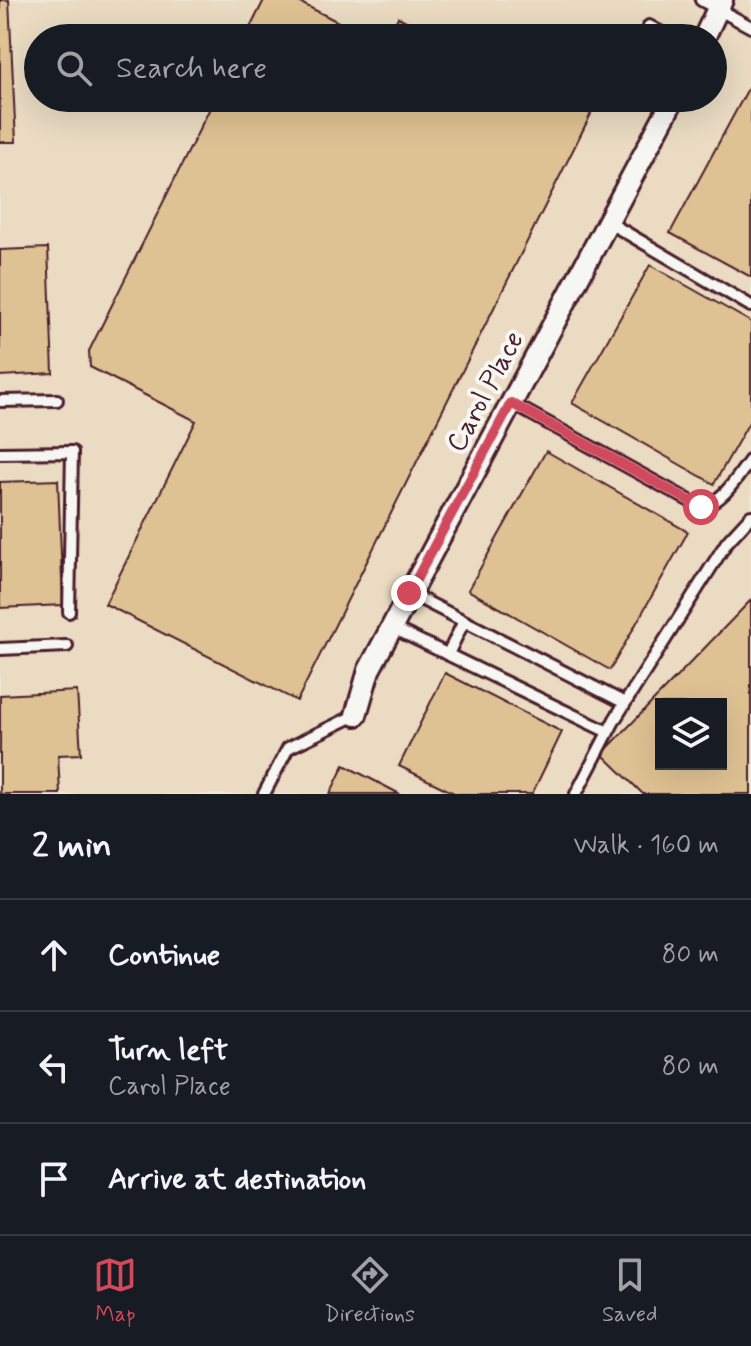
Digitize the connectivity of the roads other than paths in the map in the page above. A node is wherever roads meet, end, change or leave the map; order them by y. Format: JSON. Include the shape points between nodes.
{"nodes":[{"id":1,"x":714,"y":3,"type":"edge"},
{"id":2,"x":708,"y":24,"type":"edge"},
{"id":3,"x":751,"y":27,"type":"edge"},
{"id":4,"x":667,"y":112,"type":"edge"},
{"id":5,"x":608,"y":222,"type":"junction"},
{"id":6,"x":751,"y":306,"type":"edge"},
{"id":7,"x":57,"y":400,"type":"dead end"},
{"id":8,"x":0,"y":401,"type":"edge"},
{"id":9,"x":511,"y":403,"type":"junction"},
{"id":10,"x":0,"y":453,"type":"edge"},
{"id":11,"x":751,"y":459,"type":"edge"},
{"id":12,"x":751,"y":516,"type":"edge"},
{"id":13,"x":409,"y":593,"type":"junction"},
{"id":14,"x":69,"y":612,"type":"dead end"},
{"id":15,"x":464,"y":621,"type":"junction"},
{"id":16,"x":391,"y":627,"type":"junction"},
{"id":17,"x":67,"y":646,"type":"dead end"},
{"id":18,"x":0,"y":649,"type":"edge"},
{"id":19,"x":448,"y":654,"type":"junction"},
{"id":20,"x":625,"y":703,"type":"junction"},
{"id":21,"x":356,"y":715,"type":"joint"},
{"id":22,"x":608,"y":732,"type":"junction"},
{"id":23,"x":264,"y":794,"type":"edge"},
{"id":24,"x":576,"y":794,"type":"edge"}],
"edges":[{"from":1,"to":2,"type":"street"},
{"from":1,"to":3,"type":"lane"},
{"from":4,"to":5,"type":"street","name":"Carol Place"},
{"from":5,"to":6,"type":"lane"},
{"from":5,"to":9,"type":"street","name":"Carol Place"},
{"from":7,"to":8,"type":"lane"},
{"from":9,"to":11,"type":"lane","via":[[701,507],[719,498]]},
{"from":9,"to":13,"type":"street","name":"Carol Place"},
{"from":10,"to":14,"type":"lane","via":[[72,452]]},
{"from":12,"to":20,"type":"lane","via":[[727,542]]},
{"from":13,"to":15,"type":"lane"},
{"from":13,"to":16,"type":"street","name":"Carol Place"},
{"from":15,"to":19,"type":"lane"},
{"from":15,"to":20,"type":"lane"},
{"from":16,"to":19,"type":"lane"},
{"from":16,"to":21,"type":"street","name":"Carol Place","via":[[369,670]]},
{"from":17,"to":18,"type":"lane"},
{"from":19,"to":22,"type":"lane"},
{"from":20,"to":22,"type":"lane"},
{"from":21,"to":23,"type":"lane","via":[[288,748]]},
{"from":22,"to":24,"type":"lane"}]}
